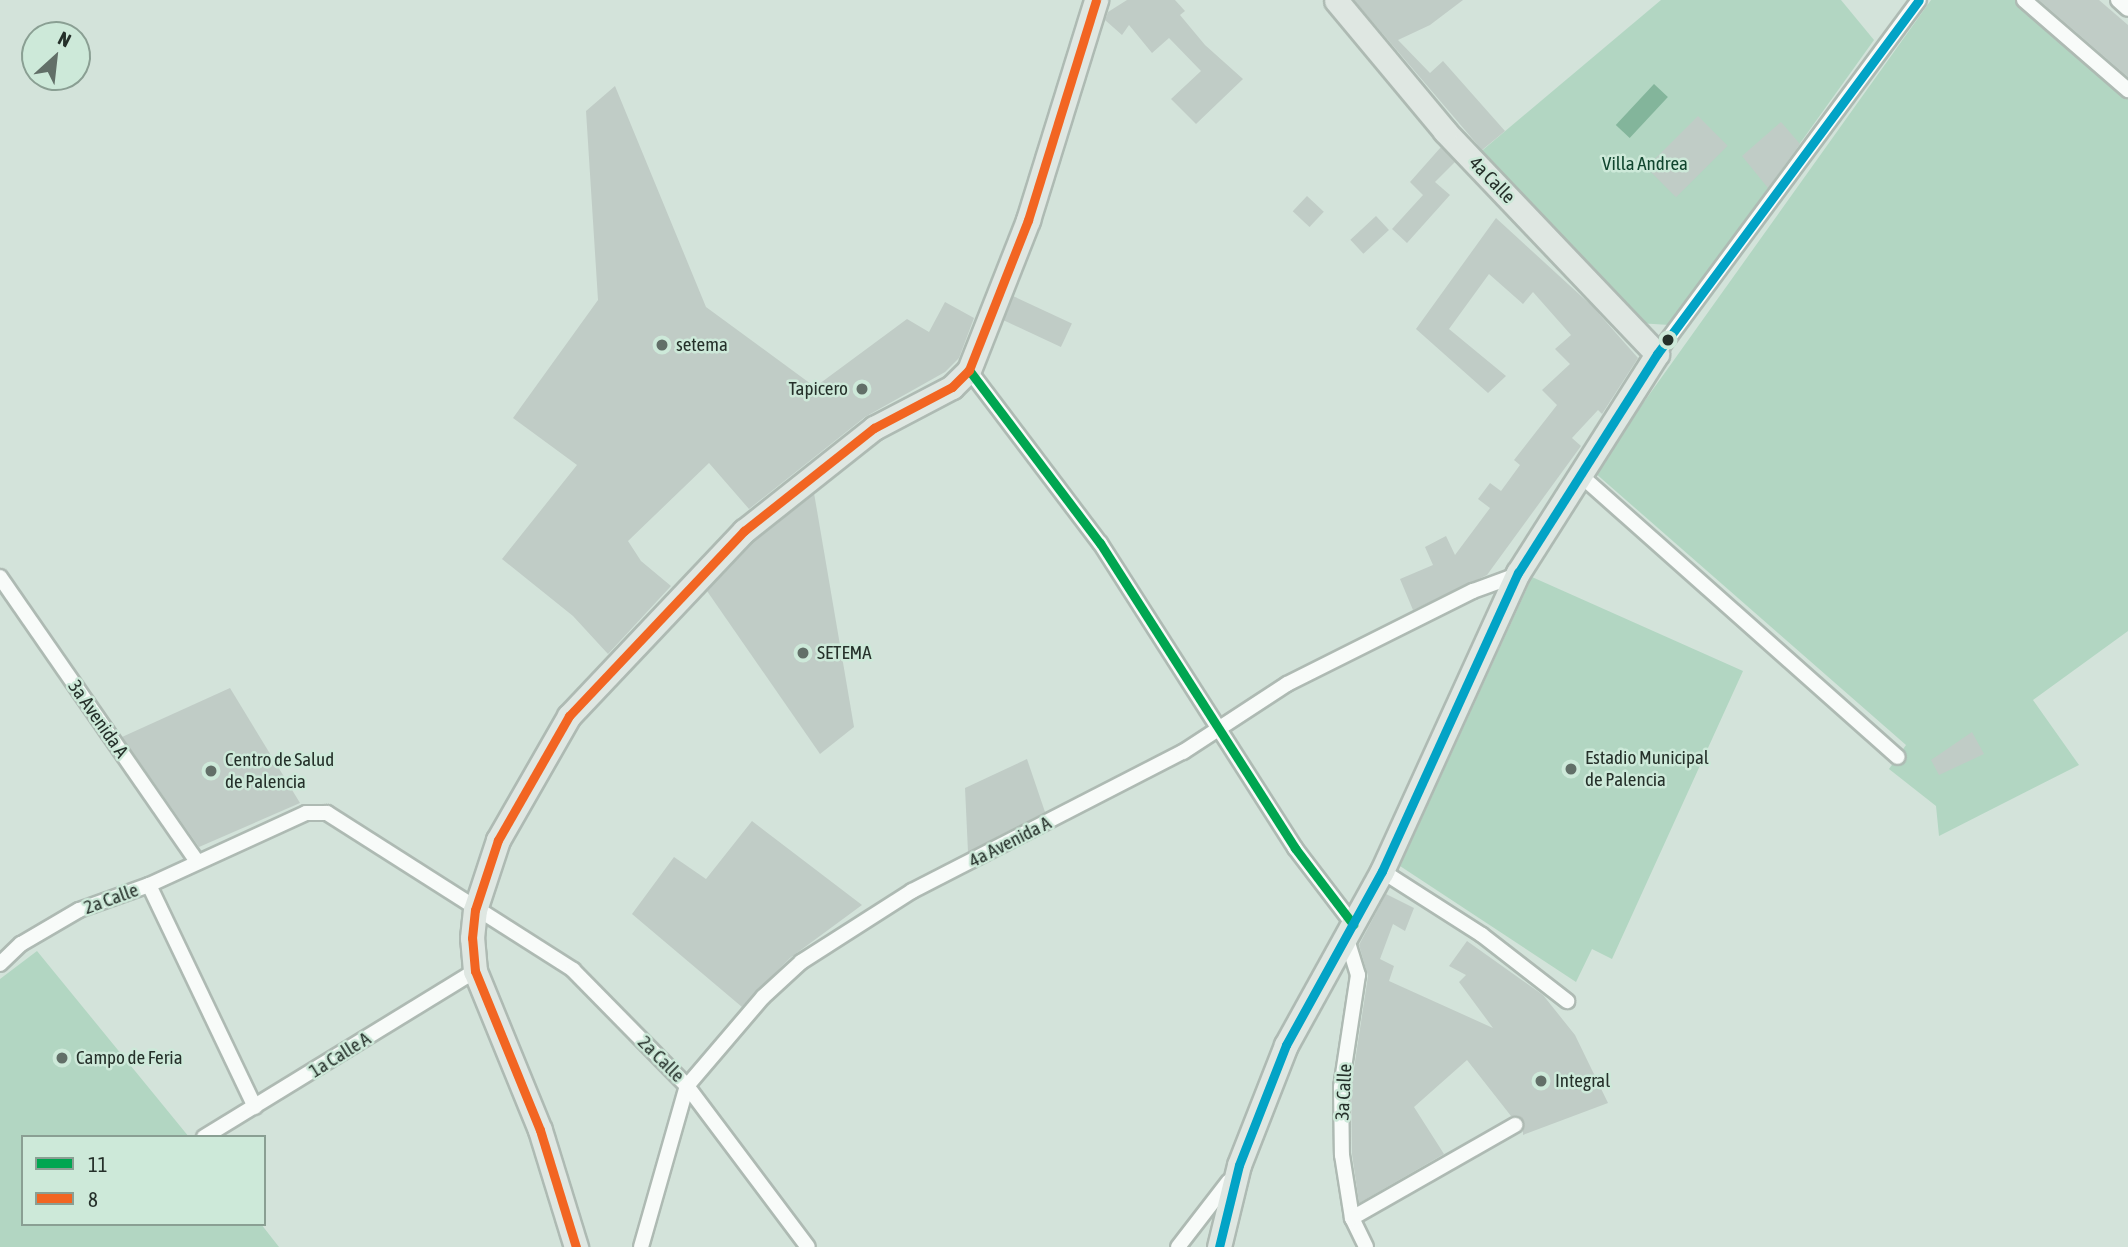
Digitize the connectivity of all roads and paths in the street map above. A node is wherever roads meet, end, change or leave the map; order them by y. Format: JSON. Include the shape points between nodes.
{"nodes":[{"id":1,"x":1096,"y":0,"type":"edge"},
{"id":2,"x":1335,"y":0,"type":"edge"},
{"id":3,"x":1919,"y":0,"type":"edge"},
{"id":4,"x":2024,"y":0,"type":"edge"},
{"id":5,"x":2118,"y":0,"type":"edge"},
{"id":6,"x":2128,"y":9,"type":"edge"},
{"id":7,"x":2128,"y":90,"type":"edge"},
{"id":8,"x":1657,"y":354,"type":"junction"},
{"id":9,"x":969,"y":370,"type":"junction"},
{"id":10,"x":1579,"y":474,"type":"junction"},
{"id":11,"x":1518,"y":573,"type":"junction"},
{"id":12,"x":0,"y":577,"type":"edge"},
{"id":13,"x":1221,"y":728,"type":"junction"},
{"id":14,"x":1898,"y":757,"type":"dead end"},
{"id":15,"x":197,"y":861,"type":"junction"},
{"id":16,"x":1382,"y":871,"type":"junction"},
{"id":17,"x":149,"y":885,"type":"junction"},
{"id":18,"x":475,"y":910,"type":"junction"},
{"id":19,"x":1350,"y":930,"type":"junction"},
{"id":20,"x":0,"y":964,"type":"edge"},
{"id":21,"x":475,"y":971,"type":"junction"},
{"id":22,"x":1567,"y":1001,"type":"dead end"},
{"id":23,"x":687,"y":1086,"type":"junction"},
{"id":24,"x":255,"y":1107,"type":"junction"},
{"id":25,"x":1515,"y":1125,"type":"dead end"},
{"id":26,"x":207,"y":1135,"type":"edge"},
{"id":27,"x":1239,"y":1165,"type":"junction"},
{"id":28,"x":1352,"y":1218,"type":"junction"},
{"id":29,"x":576,"y":1247,"type":"edge"},
{"id":30,"x":641,"y":1247,"type":"edge"},
{"id":31,"x":808,"y":1247,"type":"edge"},
{"id":32,"x":1178,"y":1247,"type":"edge"},
{"id":33,"x":1219,"y":1247,"type":"edge"},
{"id":34,"x":1366,"y":1247,"type":"edge"}],
"edges":[{"from":1,"to":9,"type":"main road","via":[[1028,220]]},
{"from":2,"to":8,"type":"main road","name":"4a Calle","via":[[1445,131]]},
{"from":3,"to":8,"type":"street"},
{"from":4,"to":7,"type":"street"},
{"from":5,"to":6,"type":"street"},
{"from":8,"to":10,"type":"main road"},
{"from":9,"to":13,"type":"street","name":"3a Calle","via":[[1100,543]]},
{"from":9,"to":18,"type":"main road","via":[[952,387],[874,428],[744,531],[569,716],[498,839]]},
{"from":10,"to":11,"type":"main road"},
{"from":10,"to":14,"type":"street"},
{"from":11,"to":13,"type":"street","name":"4a Avenida A","via":[[1287,684]]},
{"from":11,"to":16,"type":"main road"},
{"from":12,"to":15,"type":"street","name":"3a Avenida A"},
{"from":13,"to":19,"type":"street","name":"3a Calle"},
{"from":13,"to":23,"type":"street","name":"4a Avenida A","via":[[1131,781],[912,891],[843,932],[763,997]]},
{"from":15,"to":17,"type":"street","name":"2a Calle"},
{"from":15,"to":18,"type":"street","name":"2a Calle","via":[[306,813],[327,813]]},
{"from":16,"to":19,"type":"main road"},
{"from":16,"to":22,"type":"street","via":[[1482,935]]},
{"from":17,"to":20,"type":"street","name":"2a Calle","via":[[79,910],[21,944]]},
{"from":17,"to":24,"type":"street"},
{"from":18,"to":21,"type":"main road"},
{"from":18,"to":23,"type":"street","name":"2a Calle","via":[[573,970]]},
{"from":19,"to":27,"type":"main road","via":[[1286,1045]]},
{"from":19,"to":28,"type":"street","name":"3a Calle","via":[[1359,975],[1341,1087],[1342,1155]]},
{"from":21,"to":24,"type":"street","name":"1a Calle A"},
{"from":21,"to":29,"type":"main road","via":[[540,1130]]},
{"from":23,"to":30,"type":"street","name":"4a Avenida A"},
{"from":23,"to":31,"type":"street","name":"2a Calle"},
{"from":24,"to":26,"type":"street","name":"1a Calle A"},
{"from":25,"to":28,"type":"street"},
{"from":27,"to":32,"type":"street"},
{"from":27,"to":33,"type":"main road"},
{"from":28,"to":34,"type":"street","name":"3a Calle"}]}
